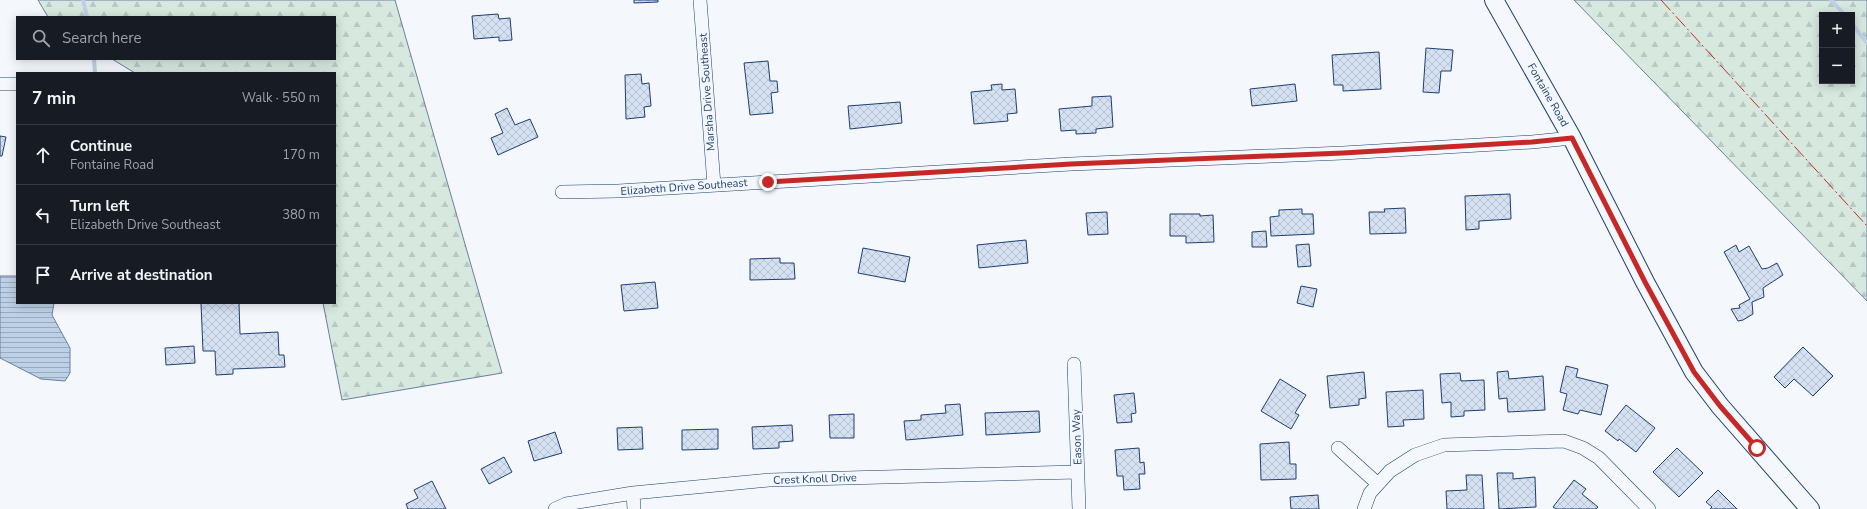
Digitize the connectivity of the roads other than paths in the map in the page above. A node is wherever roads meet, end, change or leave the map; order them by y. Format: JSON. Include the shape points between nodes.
{"nodes":[{"id":1,"x":700,"y":0,"type":"edge"},
{"id":2,"x":1494,"y":0,"type":"edge"},
{"id":3,"x":0,"y":84,"type":"edge"},
{"id":4,"x":16,"y":84,"type":"edge"},
{"id":5,"x":1572,"y":138,"type":"junction"},
{"id":6,"x":714,"y":185,"type":"junction"},
{"id":7,"x":562,"y":192,"type":"dead end"},
{"id":8,"x":1074,"y":364,"type":"dead end"},
{"id":9,"x":1338,"y":448,"type":"dead end"},
{"id":10,"x":1078,"y":472,"type":"junction"},
{"id":11,"x":1378,"y":484,"type":"junction"},
{"id":12,"x":633,"y":493,"type":"junction"},
{"id":13,"x":555,"y":509,"type":"edge"},
{"id":14,"x":634,"y":509,"type":"edge"},
{"id":15,"x":1080,"y":509,"type":"edge"},
{"id":16,"x":1364,"y":509,"type":"edge"},
{"id":17,"x":1649,"y":509,"type":"edge"},
{"id":18,"x":1810,"y":509,"type":"edge"}],
"edges":[{"from":1,"to":6,"type":"street","name":"Marsha Drive Southeast"},
{"from":2,"to":5,"type":"main road","name":"Fontaine Road"},
{"from":3,"to":4,"type":"street"},
{"from":5,"to":6,"type":"street","name":"Elizabeth Drive Southeast","via":[[1351,153],[1079,164]]},
{"from":5,"to":18,"type":"main road","name":"Fontaine Road","via":[[1694,372],[1720,406]]},
{"from":6,"to":7,"type":"street","name":"Elizabeth Drive Southeast"},
{"from":8,"to":10,"type":"street","name":"Eason Way"},
{"from":9,"to":11,"type":"street"},
{"from":10,"to":12,"type":"street","name":"Crest Knoll Drive","via":[[770,480]]},
{"from":10,"to":15,"type":"street","name":"Eason Way"},
{"from":11,"to":16,"type":"street","via":[[1370,493]]},
{"from":11,"to":17,"type":"street","via":[[1390,471],[1415,455],[1444,445],[1564,441],[1583,448],[1598,458]]},
{"from":12,"to":13,"type":"street","name":"Crest Knoll Drive","via":[[566,504]]},
{"from":12,"to":14,"type":"street"}]}
